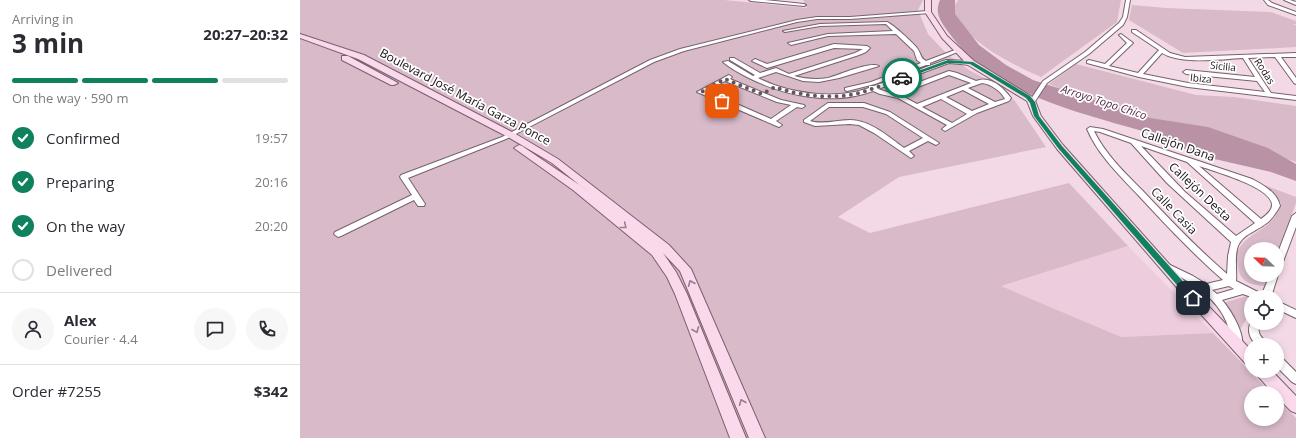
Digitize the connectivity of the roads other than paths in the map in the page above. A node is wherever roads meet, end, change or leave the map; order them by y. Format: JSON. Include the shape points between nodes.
{"nodes":[{"id":1,"x":751,"y":0,"type":"edge"},
{"id":2,"x":928,"y":0,"type":"edge"},
{"id":3,"x":1128,"y":0,"type":"edge"},
{"id":4,"x":1266,"y":0,"type":"edge"},
{"id":5,"x":1286,"y":0,"type":"edge"},
{"id":6,"x":793,"y":2,"type":"edge"},
{"id":7,"x":1296,"y":4,"type":"edge"},
{"id":8,"x":804,"y":6,"type":"dead end"},
{"id":9,"x":928,"y":12,"type":"junction"},
{"id":10,"x":1296,"y":14,"type":"edge"},
{"id":11,"x":779,"y":28,"type":"dead end"},
{"id":12,"x":785,"y":31,"type":"junction"},
{"id":13,"x":1134,"y":31,"type":"dead end"},
{"id":14,"x":898,"y":32,"type":"junction"},
{"id":15,"x":790,"y":34,"type":"dead end"},
{"id":16,"x":300,"y":36,"type":"edge"},
{"id":17,"x":1141,"y":36,"type":"junction"},
{"id":18,"x":795,"y":38,"type":"dead end"},
{"id":19,"x":300,"y":40,"type":"edge"},
{"id":20,"x":800,"y":40,"type":"junction"},
{"id":21,"x":791,"y":43,"type":"dead end"},
{"id":22,"x":331,"y":49,"type":"junction"},
{"id":23,"x":1162,"y":50,"type":"junction"},
{"id":24,"x":957,"y":51,"type":"junction"},
{"id":25,"x":918,"y":53,"type":"junction"},
{"id":26,"x":1296,"y":55,"type":"edge"},
{"id":27,"x":1277,"y":56,"type":"junction"},
{"id":28,"x":1246,"y":57,"type":"junction"},
{"id":29,"x":732,"y":59,"type":"dead end"},
{"id":30,"x":932,"y":60,"type":"junction"},
{"id":31,"x":1196,"y":60,"type":"junction"},
{"id":32,"x":755,"y":61,"type":"dead end"},
{"id":33,"x":726,"y":62,"type":"dead end"},
{"id":34,"x":1089,"y":62,"type":"dead end"},
{"id":35,"x":924,"y":63,"type":"junction"},
{"id":36,"x":971,"y":63,"type":"junction"},
{"id":37,"x":743,"y":66,"type":"junction"},
{"id":38,"x":876,"y":66,"type":"dead end"},
{"id":39,"x":934,"y":66,"type":"junction"},
{"id":40,"x":1106,"y":66,"type":"junction"},
{"id":41,"x":770,"y":68,"type":"junction"},
{"id":42,"x":736,"y":69,"type":"junction"},
{"id":43,"x":780,"y":72,"type":"junction"},
{"id":44,"x":1186,"y":72,"type":"junction"},
{"id":45,"x":790,"y":75,"type":"junction"},
{"id":46,"x":1139,"y":75,"type":"junction"},
{"id":47,"x":732,"y":76,"type":"dead end"},
{"id":48,"x":759,"y":78,"type":"junction"},
{"id":49,"x":725,"y":79,"type":"junction"},
{"id":50,"x":1259,"y":79,"type":"junction"},
{"id":51,"x":1296,"y":82,"type":"edge"},
{"id":52,"x":975,"y":83,"type":"junction"},
{"id":53,"x":1178,"y":83,"type":"junction"},
{"id":54,"x":773,"y":85,"type":"junction"},
{"id":55,"x":873,"y":86,"type":"junction"},
{"id":56,"x":879,"y":86,"type":"junction"},
{"id":57,"x":963,"y":88,"type":"junction"},
{"id":58,"x":759,"y":93,"type":"junction"},
{"id":59,"x":826,"y":93,"type":"junction"},
{"id":60,"x":834,"y":93,"type":"junction"},
{"id":61,"x":1269,"y":94,"type":"junction"},
{"id":62,"x":895,"y":95,"type":"junction"},
{"id":63,"x":941,"y":97,"type":"junction"},
{"id":64,"x":1296,"y":98,"type":"edge"},
{"id":65,"x":1034,"y":99,"type":"junction"},
{"id":66,"x":837,"y":104,"type":"junction"},
{"id":67,"x":828,"y":105,"type":"junction"},
{"id":68,"x":995,"y":105,"type":"junction"},
{"id":69,"x":918,"y":106,"type":"junction"},
{"id":70,"x":972,"y":114,"type":"junction"},
{"id":71,"x":771,"y":122,"type":"junction"},
{"id":72,"x":779,"y":125,"type":"dead end"},
{"id":73,"x":951,"y":125,"type":"junction"},
{"id":74,"x":1094,"y":128,"type":"joint"},
{"id":75,"x":945,"y":129,"type":"dead end"},
{"id":76,"x":508,"y":137,"type":"junction"},
{"id":77,"x":928,"y":138,"type":"junction"},
{"id":78,"x":1134,"y":141,"type":"junction"},
{"id":79,"x":936,"y":143,"type":"dead end"},
{"id":80,"x":904,"y":151,"type":"junction"},
{"id":81,"x":911,"y":156,"type":"dead end"},
{"id":82,"x":1188,"y":160,"type":"junction"},
{"id":83,"x":416,"y":196,"type":"junction"},
{"id":84,"x":421,"y":204,"type":"dead end"},
{"id":85,"x":1296,"y":216,"type":"edge"},
{"id":86,"x":1261,"y":224,"type":"junction"},
{"id":87,"x":338,"y":234,"type":"dead end"},
{"id":88,"x":1236,"y":241,"type":"junction"},
{"id":89,"x":1284,"y":248,"type":"edge"},
{"id":90,"x":1164,"y":266,"type":"junction"},
{"id":91,"x":1231,"y":282,"type":"junction"},
{"id":92,"x":1204,"y":288,"type":"junction"},
{"id":93,"x":1244,"y":290,"type":"joint"},
{"id":94,"x":1215,"y":298,"type":"junction"},
{"id":95,"x":1284,"y":308,"type":"edge"},
{"id":96,"x":1296,"y":314,"type":"edge"},
{"id":97,"x":1237,"y":345,"type":"junction"},
{"id":98,"x":1244,"y":352,"type":"edge"},
{"id":99,"x":1284,"y":367,"type":"edge"},
{"id":100,"x":1269,"y":378,"type":"edge"},
{"id":101,"x":1296,"y":379,"type":"edge"},
{"id":102,"x":1296,"y":406,"type":"edge"},
{"id":103,"x":738,"y":438,"type":"edge"},
{"id":104,"x":757,"y":438,"type":"edge"}],
"edges":[{"from":1,"to":6,"type":"street"},
{"from":2,"to":9,"type":"street"},
{"from":3,"to":65,"type":"street","via":[[1121,24],[1087,53],[1045,82]]},
{"from":4,"to":10,"type":"street"},
{"from":5,"to":7,"type":"street"},
{"from":6,"to":8,"type":"street"},
{"from":9,"to":24,"type":"street","via":[[944,37]]},
{"from":9,"to":76,"type":"street","via":[[856,18],[813,18],[682,50],[652,61]]},
{"from":11,"to":12,"type":"street"},
{"from":12,"to":14,"type":"street","via":[[820,25],[885,22]]},
{"from":12,"to":15,"type":"street"},
{"from":13,"to":17,"type":"street","name":"Ibiza"},
{"from":14,"to":20,"type":"street","via":[[828,35]]},
{"from":14,"to":25,"type":"street"},
{"from":16,"to":22,"type":"street","name":"Boulevard José María Garza Ponce"},
{"from":17,"to":23,"type":"street","name":"Ibiza"},
{"from":17,"to":40,"type":"street","via":[[1123,36],[1129,44]]},
{"from":18,"to":20,"type":"street"},
{"from":19,"to":22,"type":"street","name":"Boulevard José María Garza Ponce"},
{"from":20,"to":21,"type":"street"},
{"from":22,"to":76,"type":"street","name":"Boulevard José María Garza Ponce","via":[[384,79]]},
{"from":23,"to":31,"type":"street","name":"Ibiza","via":[[1176,57]]},
{"from":23,"to":46,"type":"street"},
{"from":24,"to":30,"type":"street"},
{"from":24,"to":36,"type":"street"},
{"from":25,"to":30,"type":"street"},
{"from":25,"to":35,"type":"street","via":[[918,57]]},
{"from":26,"to":27,"type":"street","name":"Ibiza"},
{"from":27,"to":28,"type":"street","name":"Ibiza"},
{"from":27,"to":51,"type":"street"},
{"from":28,"to":31,"type":"street","name":"Ibiza"},
{"from":28,"to":50,"type":"street","name":"Rodas"},
{"from":29,"to":37,"type":"street"},
{"from":30,"to":35,"type":"street"},
{"from":30,"to":39,"type":"street"},
{"from":31,"to":44,"type":"street"},
{"from":32,"to":41,"type":"street"},
{"from":33,"to":42,"type":"street"},
{"from":34,"to":40,"type":"street","name":"Ibiza"},
{"from":35,"to":39,"type":"street"},
{"from":35,"to":55,"type":"street"},
{"from":36,"to":39,"type":"street","via":[[948,61]]},
{"from":36,"to":65,"type":"street"},
{"from":37,"to":42,"type":"street"},
{"from":37,"to":48,"type":"street"},
{"from":38,"to":45,"type":"street","via":[[828,80],[807,81]]},
{"from":39,"to":56,"type":"street"},
{"from":40,"to":46,"type":"street","name":"Ibiza"},
{"from":41,"to":43,"type":"street"},
{"from":41,"to":45,"type":"street","via":[[836,46],[866,45],[864,51],[857,54]]},
{"from":41,"to":48,"type":"street"},
{"from":42,"to":48,"type":"street"},
{"from":43,"to":45,"type":"street"},
{"from":43,"to":48,"type":"street"},
{"from":44,"to":50,"type":"street","name":"Sicilia"},
{"from":44,"to":53,"type":"street"},
{"from":46,"to":53,"type":"street","name":"Ibiza"},
{"from":47,"to":49,"type":"street"},
{"from":48,"to":54,"type":"street"},
{"from":49,"to":58,"type":"street"},
{"from":49,"to":71,"type":"street","via":[[701,91]]},
{"from":50,"to":61,"type":"street","name":"Rodas"},
{"from":52,"to":57,"type":"street"},
{"from":52,"to":62,"type":"street","via":[[949,73]]},
{"from":52,"to":68,"type":"street","via":[[987,81],[1003,92],[1008,99]]},
{"from":53,"to":61,"type":"street","name":"Ibiza"},
{"from":54,"to":58,"type":"street"},
{"from":54,"to":59,"type":"street","via":[[799,94]]},
{"from":55,"to":56,"type":"street"},
{"from":55,"to":60,"type":"street","via":[[866,85]]},
{"from":55,"to":60,"type":"street","via":[[860,93]]},
{"from":55,"to":62,"type":"street"},
{"from":56,"to":62,"type":"street"},
{"from":57,"to":63,"type":"street"},
{"from":57,"to":68,"type":"street"},
{"from":58,"to":71,"type":"street","via":[[799,106]]},
{"from":59,"to":60,"type":"street"},
{"from":59,"to":67,"type":"street"},
{"from":60,"to":66,"type":"street"},
{"from":61,"to":64,"type":"street","name":"Ibiza"},
{"from":62,"to":69,"type":"street"},
{"from":63,"to":69,"type":"street"},
{"from":63,"to":70,"type":"street"},
{"from":65,"to":90,"type":"street","via":[[1037,116],[1060,147]]},
{"from":66,"to":67,"type":"street"},
{"from":66,"to":77,"type":"street","via":[[864,105],[880,109]]},
{"from":67,"to":80,"type":"street","via":[[807,119],[807,122],[859,123]]},
{"from":68,"to":70,"type":"street"},
{"from":69,"to":73,"type":"street"},
{"from":70,"to":73,"type":"street"},
{"from":71,"to":72,"type":"street"},
{"from":73,"to":75,"type":"street"},
{"from":74,"to":78,"type":"street","name":"Callejón Dana"},
{"from":74,"to":91,"type":"street","name":"Calle Casia","via":[[1090,129],[1090,132],[1121,172],[1179,233]]},
{"from":76,"to":83,"type":"street","via":[[404,177]]},
{"from":76,"to":103,"type":"street","name":"Boulevard José María Garza Ponce","one_way":true,"via":[[577,188],[656,252],[666,264],[681,294]]},
{"from":104,"to":76,"type":"street","name":"Boulevard José María Garza Ponce","one_way":true,"via":[[685,270],[676,258],[555,162]]},
{"from":77,"to":79,"type":"street"},
{"from":77,"to":80,"type":"street"},
{"from":78,"to":82,"type":"street","name":"Callejón Dana"},
{"from":78,"to":88,"type":"street","name":"Callejón Desta","via":[[1184,195]]},
{"from":80,"to":81,"type":"street"},
{"from":82,"to":86,"type":"street","name":"Callejón Desta"},
{"from":82,"to":86,"type":"street","name":"Callejón Dana","via":[[1255,184],[1269,195],[1276,202],[1274,210]]},
{"from":83,"to":84,"type":"street"},
{"from":83,"to":87,"type":"street"},
{"from":85,"to":89,"type":"street"},
{"from":86,"to":88,"type":"street"},
{"from":88,"to":91,"type":"street"},
{"from":90,"to":92,"type":"street","via":[[1182,273]]},
{"from":90,"to":97,"type":"street"},
{"from":91,"to":92,"type":"street"},
{"from":91,"to":93,"type":"street","name":"Calle Casia"},
{"from":92,"to":94,"type":"street"},
{"from":93,"to":94,"type":"street"},
{"from":94,"to":97,"type":"street","via":[[1233,325]]},
{"from":95,"to":96,"type":"street"},
{"from":97,"to":98,"type":"street"},
{"from":99,"to":101,"type":"street"},
{"from":100,"to":102,"type":"street"}]}
